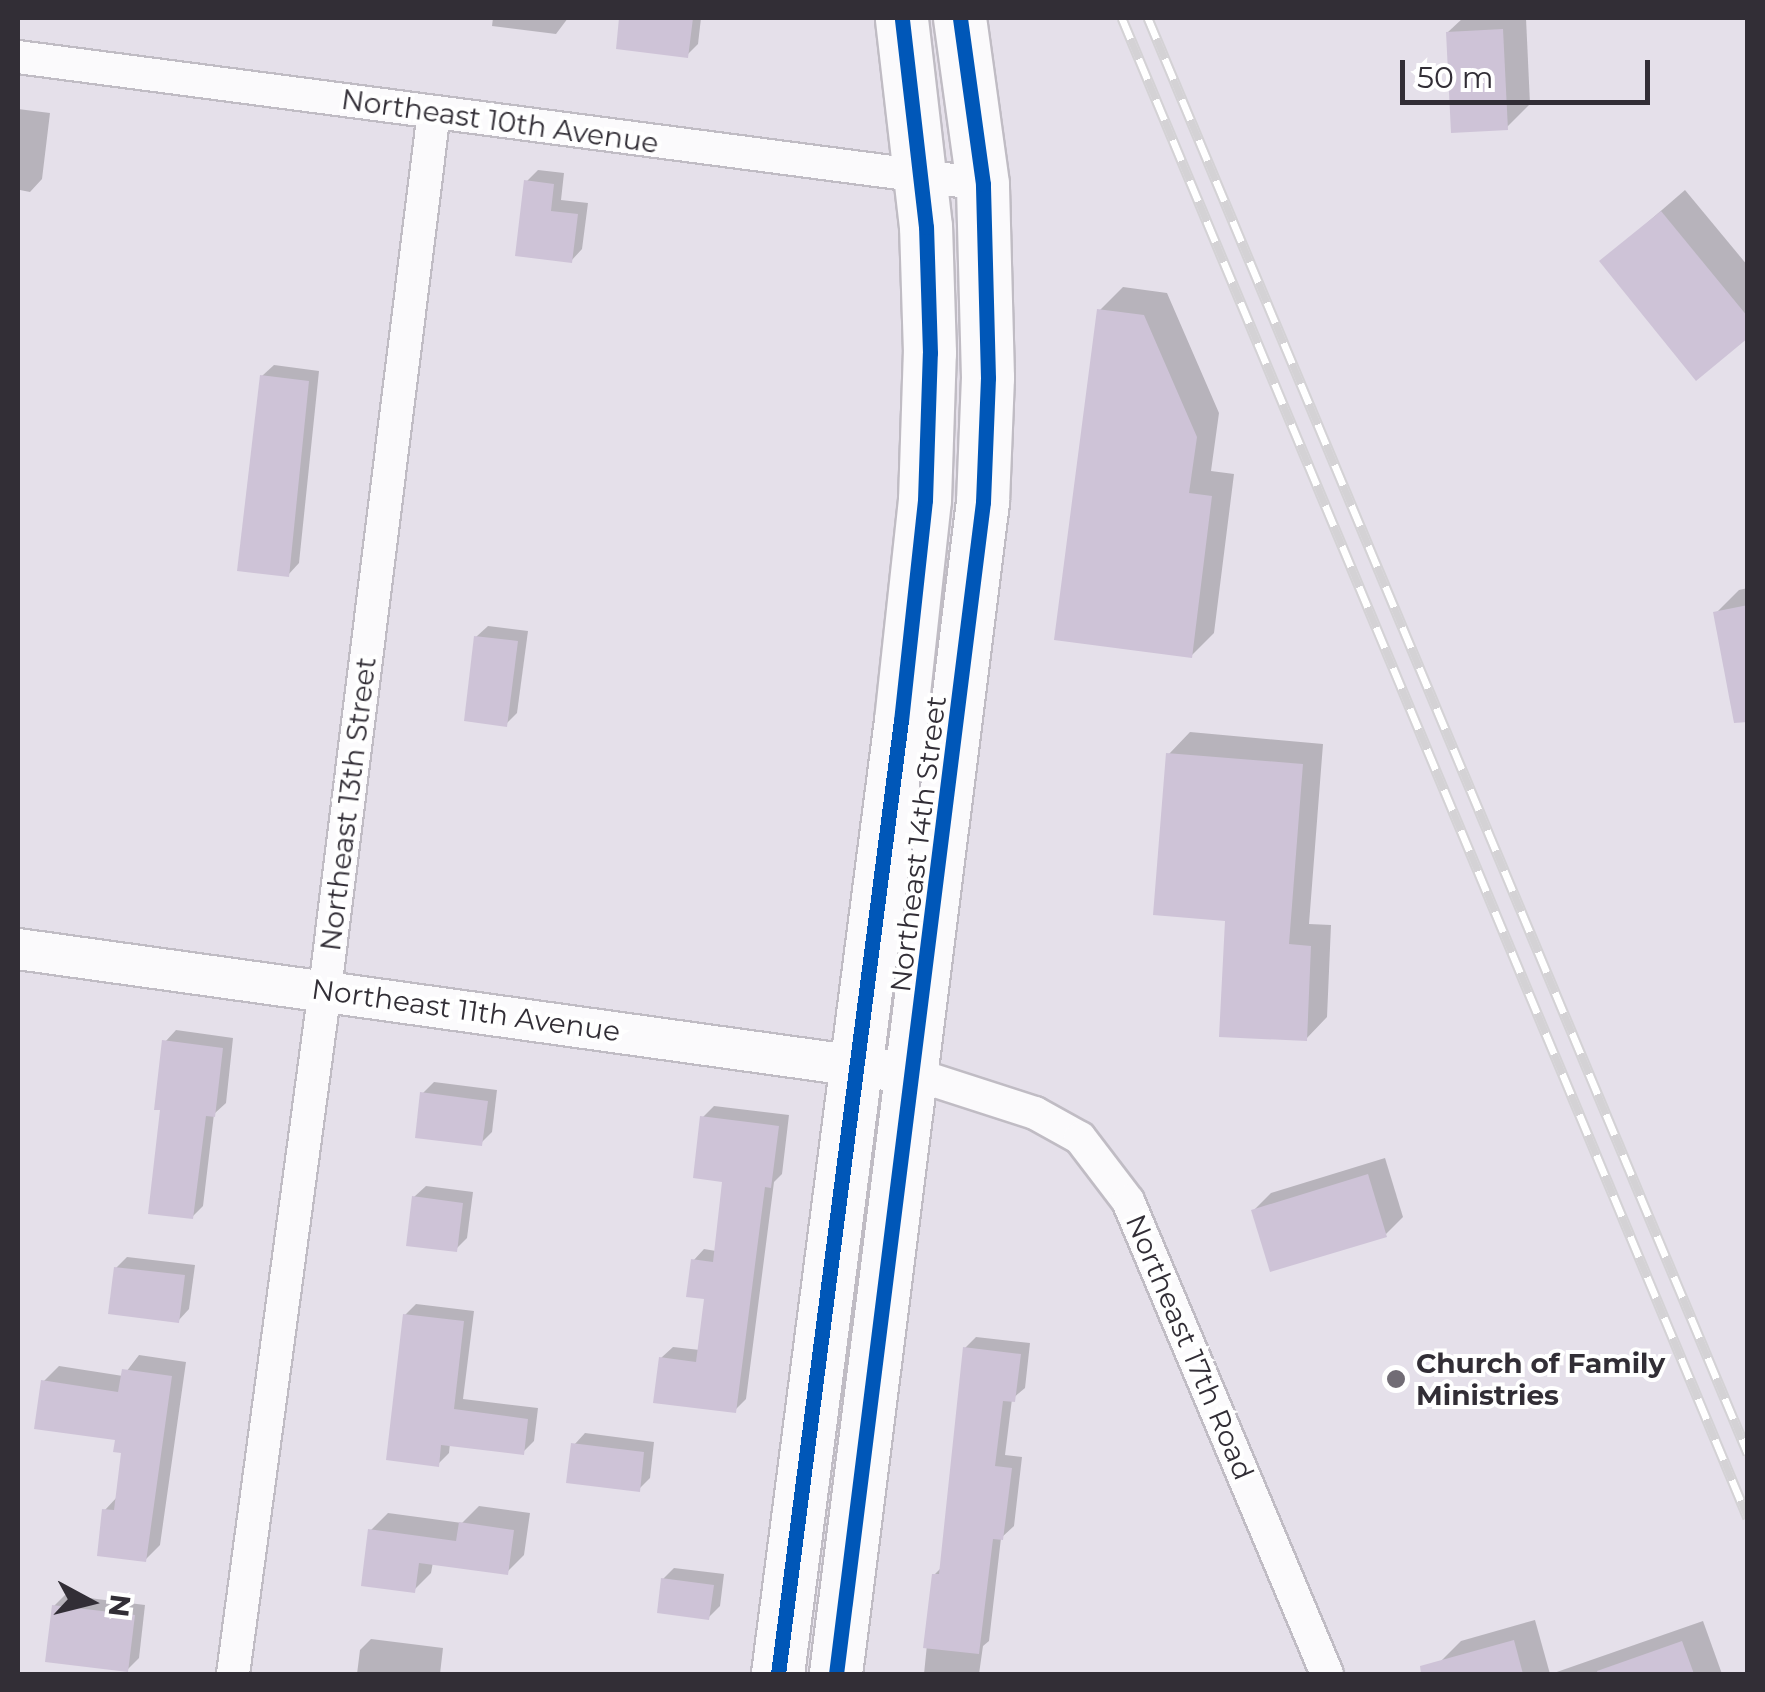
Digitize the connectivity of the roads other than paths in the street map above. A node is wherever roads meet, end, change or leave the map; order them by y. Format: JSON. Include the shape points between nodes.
{"nodes":[{"id":1,"x":902,"y":18,"type":"edge"},
{"id":2,"x":960,"y":18,"type":"edge"},
{"id":3,"x":18,"y":57,"type":"edge"},
{"id":4,"x":434,"y":112,"type":"junction"},
{"id":5,"x":922,"y":176,"type":"junction"},
{"id":6,"x":983,"y":184,"type":"junction"},
{"id":7,"x":18,"y":949,"type":"edge"},
{"id":8,"x":325,"y":989,"type":"junction"},
{"id":9,"x":857,"y":1066,"type":"junction"},
{"id":10,"x":914,"y":1074,"type":"junction"},
{"id":11,"x":233,"y":1674,"type":"edge"},
{"id":12,"x":778,"y":1674,"type":"edge"},
{"id":13,"x":836,"y":1674,"type":"edge"},
{"id":14,"x":1328,"y":1674,"type":"edge"}],
"edges":[{"from":1,"to":5,"type":"main road","name":"Northeast 14th Street"},
{"from":2,"to":6,"type":"main road","name":"Northeast 14th Street"},
{"from":3,"to":4,"type":"street","name":"Northeast 10th Avenue"},
{"from":4,"to":5,"type":"street","name":"Northeast 10th Avenue"},
{"from":4,"to":8,"type":"street","name":"Northeast 13th Street"},
{"from":5,"to":6,"type":"street","name":"Northeast 10th Avenue"},
{"from":5,"to":9,"type":"main road","name":"Northeast 14th Street","via":[[930,353],[925,500]]},
{"from":6,"to":10,"type":"main road","name":"Northeast 14th Street","via":[[983,502]]},
{"from":7,"to":8,"type":"street","name":"Northeast 11th Avenue"},
{"from":8,"to":9,"type":"street","name":"Northeast 11th Avenue"},
{"from":8,"to":11,"type":"street","name":"Northeast 13th Street"},
{"from":9,"to":10,"type":"street","name":"Northeast 11th Avenue"},
{"from":9,"to":12,"type":"main road","name":"Northeast 14th Street"},
{"from":10,"to":13,"type":"main road","name":"Northeast 14th Street"},
{"from":10,"to":14,"type":"street","name":"Northeast 17th Road","via":[[1034,1113],[1080,1138],[1128,1201]]}]}
